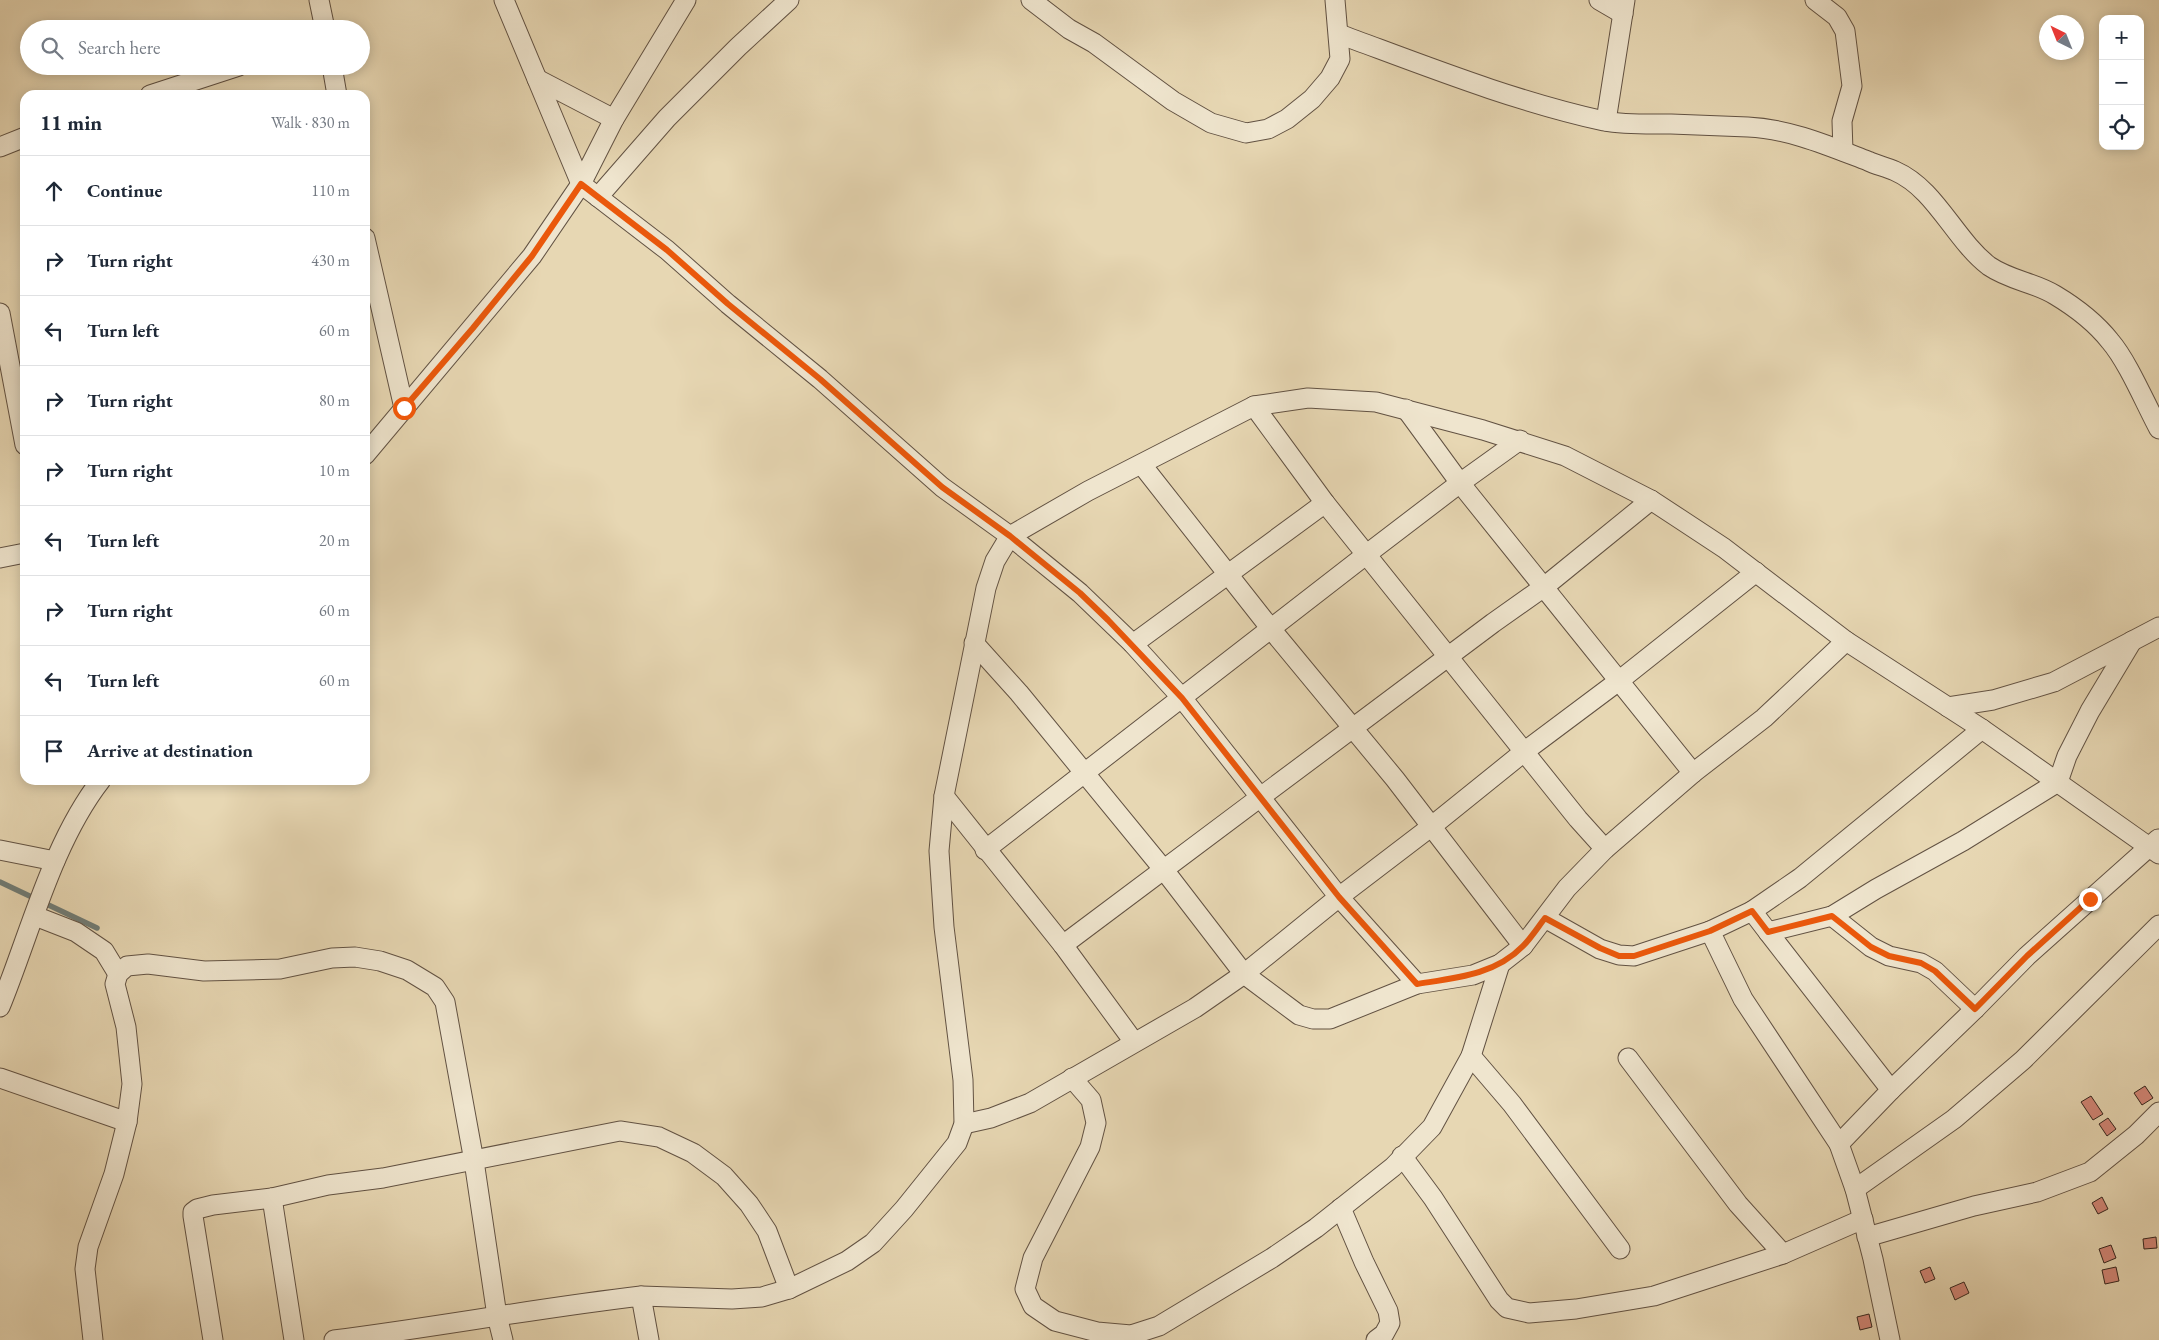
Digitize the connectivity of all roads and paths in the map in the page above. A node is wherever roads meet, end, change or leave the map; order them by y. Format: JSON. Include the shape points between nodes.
{"nodes":[{"id":1,"x":320,"y":0,"type":"edge"},
{"id":2,"x":504,"y":0,"type":"edge"},
{"id":3,"x":686,"y":0,"type":"edge"},
{"id":4,"x":789,"y":0,"type":"edge"},
{"id":5,"x":1031,"y":0,"type":"edge"},
{"id":6,"x":1335,"y":0,"type":"edge"},
{"id":7,"x":1600,"y":0,"type":"edge"},
{"id":8,"x":1815,"y":0,"type":"edge"},
{"id":9,"x":1624,"y":7,"type":"edge"},
{"id":10,"x":323,"y":20,"type":"edge"},
{"id":11,"x":1339,"y":34,"type":"junction"},
{"id":12,"x":211,"y":75,"type":"edge"},
{"id":13,"x":334,"y":75,"type":"edge"},
{"id":14,"x":537,"y":79,"type":"junction"},
{"id":15,"x":165,"y":90,"type":"edge"},
{"id":16,"x":337,"y":90,"type":"edge"},
{"id":17,"x":614,"y":119,"type":"junction"},
{"id":18,"x":1606,"y":121,"type":"junction"},
{"id":19,"x":20,"y":139,"type":"edge"},
{"id":20,"x":0,"y":147,"type":"edge"},
{"id":21,"x":1843,"y":151,"type":"junction"},
{"id":22,"x":581,"y":184,"type":"junction"},
{"id":23,"x":598,"y":197,"type":"junction"},
{"id":24,"x":370,"y":282,"type":"edge"},
{"id":25,"x":372,"y":300,"type":"edge"},
{"id":26,"x":0,"y":314,"type":"edge"},
{"id":27,"x":11,"y":356,"type":"edge"},
{"id":28,"x":1254,"y":406,"type":"junction"},
{"id":29,"x":404,"y":408,"type":"junction"},
{"id":30,"x":1406,"y":409,"type":"junction"},
{"id":31,"x":20,"y":413,"type":"edge"},
{"id":32,"x":2159,"y":429,"type":"edge"},
{"id":33,"x":1520,"y":440,"type":"junction"},
{"id":34,"x":370,"y":448,"type":"edge"},
{"id":35,"x":1142,"y":465,"type":"junction"},
{"id":36,"x":1460,"y":483,"type":"junction"},
{"id":37,"x":1650,"y":500,"type":"junction"},
{"id":38,"x":1325,"y":503,"type":"junction"},
{"id":39,"x":1010,"y":536,"type":"junction"},
{"id":40,"x":20,"y":554,"type":"edge"},
{"id":41,"x":1367,"y":554,"type":"junction"},
{"id":42,"x":0,"y":558,"type":"edge"},
{"id":43,"x":1756,"y":572,"type":"junction"},
{"id":44,"x":1228,"y":574,"type":"junction"},
{"id":45,"x":1544,"y":587,"type":"junction"},
{"id":46,"x":2159,"y":627,"type":"edge"},
{"id":47,"x":1271,"y":629,"type":"junction"},
{"id":48,"x":1846,"y":641,"type":"junction"},
{"id":49,"x":2132,"y":641,"type":"junction"},
{"id":50,"x":974,"y":643,"type":"junction"},
{"id":51,"x":1133,"y":644,"type":"junction"},
{"id":52,"x":1447,"y":656,"type":"junction"},
{"id":53,"x":1620,"y":680,"type":"junction"},
{"id":54,"x":1182,"y":698,"type":"junction"},
{"id":55,"x":1948,"y":708,"type":"junction"},
{"id":56,"x":1354,"y":727,"type":"junction"},
{"id":57,"x":1982,"y":729,"type":"junction"},
{"id":58,"x":1525,"y":751,"type":"junction"},
{"id":59,"x":1693,"y":773,"type":"junction"},
{"id":60,"x":1085,"y":774,"type":"junction"},
{"id":61,"x":2058,"y":782,"type":"junction"},
{"id":62,"x":93,"y":785,"type":"edge"},
{"id":63,"x":944,"y":796,"type":"junction"},
{"id":64,"x":1261,"y":797,"type":"junction"},
{"id":65,"x":1432,"y":826,"type":"junction"},
{"id":66,"x":2156,"y":846,"type":"edge"},
{"id":67,"x":1605,"y":849,"type":"junction"},
{"id":68,"x":0,"y":850,"type":"edge"},
{"id":69,"x":985,"y":850,"type":"junction"},
{"id":70,"x":55,"y":861,"type":"junction"},
{"id":71,"x":1164,"y":870,"type":"junction"},
{"id":72,"x":1339,"y":897,"type":"junction"},
{"id":73,"x":1752,"y":911,"type":"junction"},
{"id":74,"x":35,"y":914,"type":"junction"},
{"id":75,"x":1832,"y":916,"type":"junction"},
{"id":76,"x":1545,"y":918,"type":"junction"},
{"id":77,"x":2159,"y":925,"type":"edge"},
{"id":78,"x":1710,"y":931,"type":"junction"},
{"id":79,"x":1768,"y":932,"type":"junction"},
{"id":80,"x":1063,"y":945,"type":"junction"},
{"id":81,"x":1523,"y":946,"type":"junction"},
{"id":82,"x":1500,"y":964,"type":"junction"},
{"id":83,"x":118,"y":974,"type":"junction"},
{"id":84,"x":1244,"y":974,"type":"junction"},
{"id":85,"x":1417,"y":984,"type":"junction"},
{"id":86,"x":0,"y":1007,"type":"edge"},
{"id":87,"x":1975,"y":1009,"type":"junction"},
{"id":88,"x":1134,"y":1042,"type":"junction"},
{"id":89,"x":1471,"y":1056,"type":"junction"},
{"id":90,"x":1628,"y":1058,"type":"dead end"},
{"id":91,"x":0,"y":1078,"type":"edge"},
{"id":92,"x":1072,"y":1078,"type":"junction"},
{"id":93,"x":1891,"y":1090,"type":"junction"},
{"id":94,"x":2159,"y":1112,"type":"edge"},
{"id":95,"x":127,"y":1122,"type":"junction"},
{"id":96,"x":964,"y":1124,"type":"junction"},
{"id":97,"x":1839,"y":1144,"type":"junction"},
{"id":98,"x":1402,"y":1156,"type":"junction"},
{"id":99,"x":474,"y":1161,"type":"junction"},
{"id":100,"x":1855,"y":1189,"type":"junction"},
{"id":101,"x":272,"y":1198,"type":"junction"},
{"id":102,"x":1341,"y":1208,"type":"junction"},
{"id":103,"x":1865,"y":1228,"type":"junction"},
{"id":104,"x":1620,"y":1249,"type":"dead end"},
{"id":105,"x":1783,"y":1254,"type":"junction"},
{"id":106,"x":789,"y":1289,"type":"junction"},
{"id":107,"x":641,"y":1296,"type":"junction"},
{"id":108,"x":497,"y":1316,"type":"junction"},
{"id":109,"x":422,"y":1335,"type":"edge"},
{"id":110,"x":93,"y":1340,"type":"edge"},
{"id":111,"x":213,"y":1340,"type":"edge"},
{"id":112,"x":294,"y":1340,"type":"edge"},
{"id":113,"x":334,"y":1340,"type":"edge"},
{"id":114,"x":503,"y":1340,"type":"edge"},
{"id":115,"x":649,"y":1340,"type":"edge"},
{"id":116,"x":1376,"y":1340,"type":"edge"},
{"id":117,"x":1890,"y":1340,"type":"edge"}],
"edges":[{"from":1,"to":10,"type":"street"},
{"from":2,"to":14,"type":"street"},
{"from":3,"to":17,"type":"street"},
{"from":4,"to":23,"type":"street","via":[[667,118]]},
{"from":5,"to":11,"type":"street","via":[[1173,101],[1211,123],[1246,132],[1268,129],[1287,120],[1312,99],[1330,78],[1340,59]]},
{"from":6,"to":11,"type":"street"},
{"from":7,"to":9,"type":"street"},
{"from":8,"to":21,"type":"street","via":[[1837,17],[1845,31],[1852,86],[1842,121]]},
{"from":9,"to":18,"type":"street"},
{"from":11,"to":18,"type":"street","via":[[1485,88]]},
{"from":12,"to":15,"type":"street"},
{"from":13,"to":16,"type":"street"},
{"from":14,"to":17,"type":"street"},
{"from":14,"to":22,"type":"street"},
{"from":17,"to":22,"type":"street"},
{"from":18,"to":21,"type":"street","via":[[1750,127],[1782,132]]},
{"from":19,"to":20,"type":"street"},
{"from":21,"to":32,"type":"street","via":[[1896,171],[1912,182],[1987,264],[2004,276],[2052,293],[2096,325],[2120,356]]},
{"from":22,"to":23,"type":"street"},
{"from":22,"to":29,"type":"street","via":[[532,256]]},
{"from":23,"to":39,"type":"street","via":[[667,250],[942,487]]},
{"from":24,"to":25,"type":"street"},
{"from":25,"to":29,"type":"street"},
{"from":26,"to":27,"type":"street"},
{"from":27,"to":31,"type":"street"},
{"from":28,"to":30,"type":"street","via":[[1308,398],[1376,402]]},
{"from":28,"to":35,"type":"street"},
{"from":28,"to":38,"type":"street"},
{"from":29,"to":34,"type":"street"},
{"from":30,"to":33,"type":"street"},
{"from":30,"to":36,"type":"street"},
{"from":33,"to":36,"type":"street"},
{"from":33,"to":37,"type":"street","via":[[1565,456]]},
{"from":35,"to":39,"type":"street","via":[[1088,491]]},
{"from":35,"to":44,"type":"street"},
{"from":36,"to":41,"type":"street"},
{"from":36,"to":45,"type":"street"},
{"from":37,"to":43,"type":"street"},
{"from":37,"to":45,"type":"street"},
{"from":38,"to":41,"type":"street"},
{"from":38,"to":44,"type":"street"},
{"from":39,"to":50,"type":"street","via":[[992,570]]},
{"from":39,"to":51,"type":"street","via":[[1080,593]]},
{"from":40,"to":42,"type":"street"},
{"from":41,"to":47,"type":"street"},
{"from":41,"to":52,"type":"street"},
{"from":43,"to":48,"type":"street"},
{"from":43,"to":53,"type":"street"},
{"from":44,"to":47,"type":"street"},
{"from":44,"to":51,"type":"street"},
{"from":45,"to":52,"type":"street"},
{"from":45,"to":53,"type":"street"},
{"from":46,"to":49,"type":"street"},
{"from":47,"to":54,"type":"street"},
{"from":47,"to":56,"type":"street"},
{"from":48,"to":55,"type":"street"},
{"from":48,"to":59,"type":"street","via":[[1764,718]]},
{"from":49,"to":55,"type":"street","via":[[2054,682],[1993,700]]},
{"from":49,"to":61,"type":"street","via":[[2090,711]]},
{"from":50,"to":60,"type":"street"},
{"from":50,"to":63,"type":"street"},
{"from":51,"to":54,"type":"street"},
{"from":52,"to":56,"type":"street"},
{"from":52,"to":58,"type":"street"},
{"from":53,"to":58,"type":"street"},
{"from":53,"to":59,"type":"street"},
{"from":54,"to":60,"type":"street"},
{"from":54,"to":64,"type":"street"},
{"from":55,"to":57,"type":"street"},
{"from":56,"to":64,"type":"street"},
{"from":56,"to":65,"type":"street"},
{"from":57,"to":61,"type":"street"},
{"from":57,"to":73,"type":"street","via":[[1800,878]]},
{"from":58,"to":65,"type":"street"},
{"from":58,"to":67,"type":"street"},
{"from":59,"to":67,"type":"street"},
{"from":60,"to":69,"type":"street"},
{"from":60,"to":71,"type":"street"},
{"from":61,"to":66,"type":"street"},
{"from":61,"to":75,"type":"street","via":[[1964,841]]},
{"from":62,"to":70,"type":"street"},
{"from":63,"to":69,"type":"street"},
{"from":63,"to":96,"type":"street","via":[[938,851],[963,1080]]},
{"from":64,"to":71,"type":"street"},
{"from":64,"to":72,"type":"street"},
{"from":65,"to":72,"type":"street"},
{"from":65,"to":81,"type":"street"},
{"from":66,"to":87,"type":"street","via":[[2027,956]]},
{"from":67,"to":76,"type":"street","via":[[1567,888]]},
{"from":68,"to":70,"type":"street"},
{"from":69,"to":80,"type":"street"},
{"from":70,"to":74,"type":"street"},
{"from":71,"to":80,"type":"street"},
{"from":71,"to":84,"type":"street"},
{"from":72,"to":84,"type":"street"},
{"from":72,"to":85,"type":"street"},
{"from":73,"to":78,"type":"street"},
{"from":73,"to":79,"type":"street"},
{"from":74,"to":83,"type":"street","via":[[76,932],[104,951]]},
{"from":74,"to":86,"type":"street"},
{"from":75,"to":79,"type":"street"},
{"from":75,"to":87,"type":"street","via":[[1871,947],[1889,956],[1921,963],[1935,971]]},
{"from":76,"to":78,"type":"street","via":[[1619,956],[1641,954]]},
{"from":76,"to":81,"type":"street"},
{"from":77,"to":100,"type":"street","via":[[2023,1060],[1954,1119]]},
{"from":78,"to":97,"type":"street","via":[[1743,999]]},
{"from":79,"to":93,"type":"street"},
{"from":80,"to":88,"type":"street"},
{"from":81,"to":82,"type":"street"},
{"from":82,"to":85,"type":"street","via":[[1473,975]]},
{"from":82,"to":89,"type":"street"},
{"from":83,"to":95,"type":"street","via":[[115,984],[126,1027],[132,1076]]},
{"from":83,"to":99,"type":"street","via":[[127,966],[148,964],[204,971],[280,969],[332,958],[355,957],[406,970],[435,987],[445,1002]]},
{"from":84,"to":85,"type":"street","via":[[1298,1015],[1313,1019],[1330,1019]]},
{"from":84,"to":88,"type":"street","via":[[1196,1008]]},
{"from":87,"to":93,"type":"street"},
{"from":88,"to":92,"type":"street"},
{"from":89,"to":98,"type":"street","via":[[1432,1127]]},
{"from":89,"to":104,"type":"street","via":[[1512,1104]]},
{"from":90,"to":105,"type":"street","via":[[1738,1204]]},
{"from":91,"to":95,"type":"street"},
{"from":92,"to":96,"type":"street","via":[[1030,1103]]},
{"from":92,"to":102,"type":"street","via":[[1091,1100],[1096,1123],[1090,1147],[1033,1258],[1025,1289],[1033,1306],[1055,1321],[1097,1332],[1131,1336],[1159,1326],[1272,1258]]},
{"from":93,"to":97,"type":"street"},
{"from":94,"to":103,"type":"street","via":[[2090,1172],[2037,1192]]},
{"from":95,"to":110,"type":"street","via":[[114,1174],[88,1247],[85,1269]]},
{"from":96,"to":106,"type":"street","via":[[957,1144],[938,1169],[873,1243],[847,1261]]},
{"from":97,"to":100,"type":"street"},
{"from":98,"to":102,"type":"street","via":[[1393,1167]]},
{"from":98,"to":105,"type":"street","via":[[1507,1308],[1538,1312],[1654,1296]]},
{"from":99,"to":101,"type":"street","via":[[328,1185]]},
{"from":99,"to":106,"type":"street","via":[[620,1131],[659,1137],[693,1153],[724,1176],[749,1204],[767,1232]]},
{"from":99,"to":108,"type":"street"},
{"from":100,"to":103,"type":"street"},
{"from":101,"to":111,"type":"street","via":[[213,1205],[194,1212]]},
{"from":101,"to":112,"type":"street"},
{"from":102,"to":116,"type":"street","via":[[1388,1311],[1390,1323]]},
{"from":103,"to":105,"type":"street"},
{"from":103,"to":117,"type":"street"},
{"from":106,"to":107,"type":"street","via":[[762,1297],[732,1299]]},
{"from":107,"to":108,"type":"street"},
{"from":107,"to":115,"type":"street"},
{"from":108,"to":109,"type":"street"},
{"from":108,"to":114,"type":"street"},
{"from":109,"to":113,"type":"street"}]}
